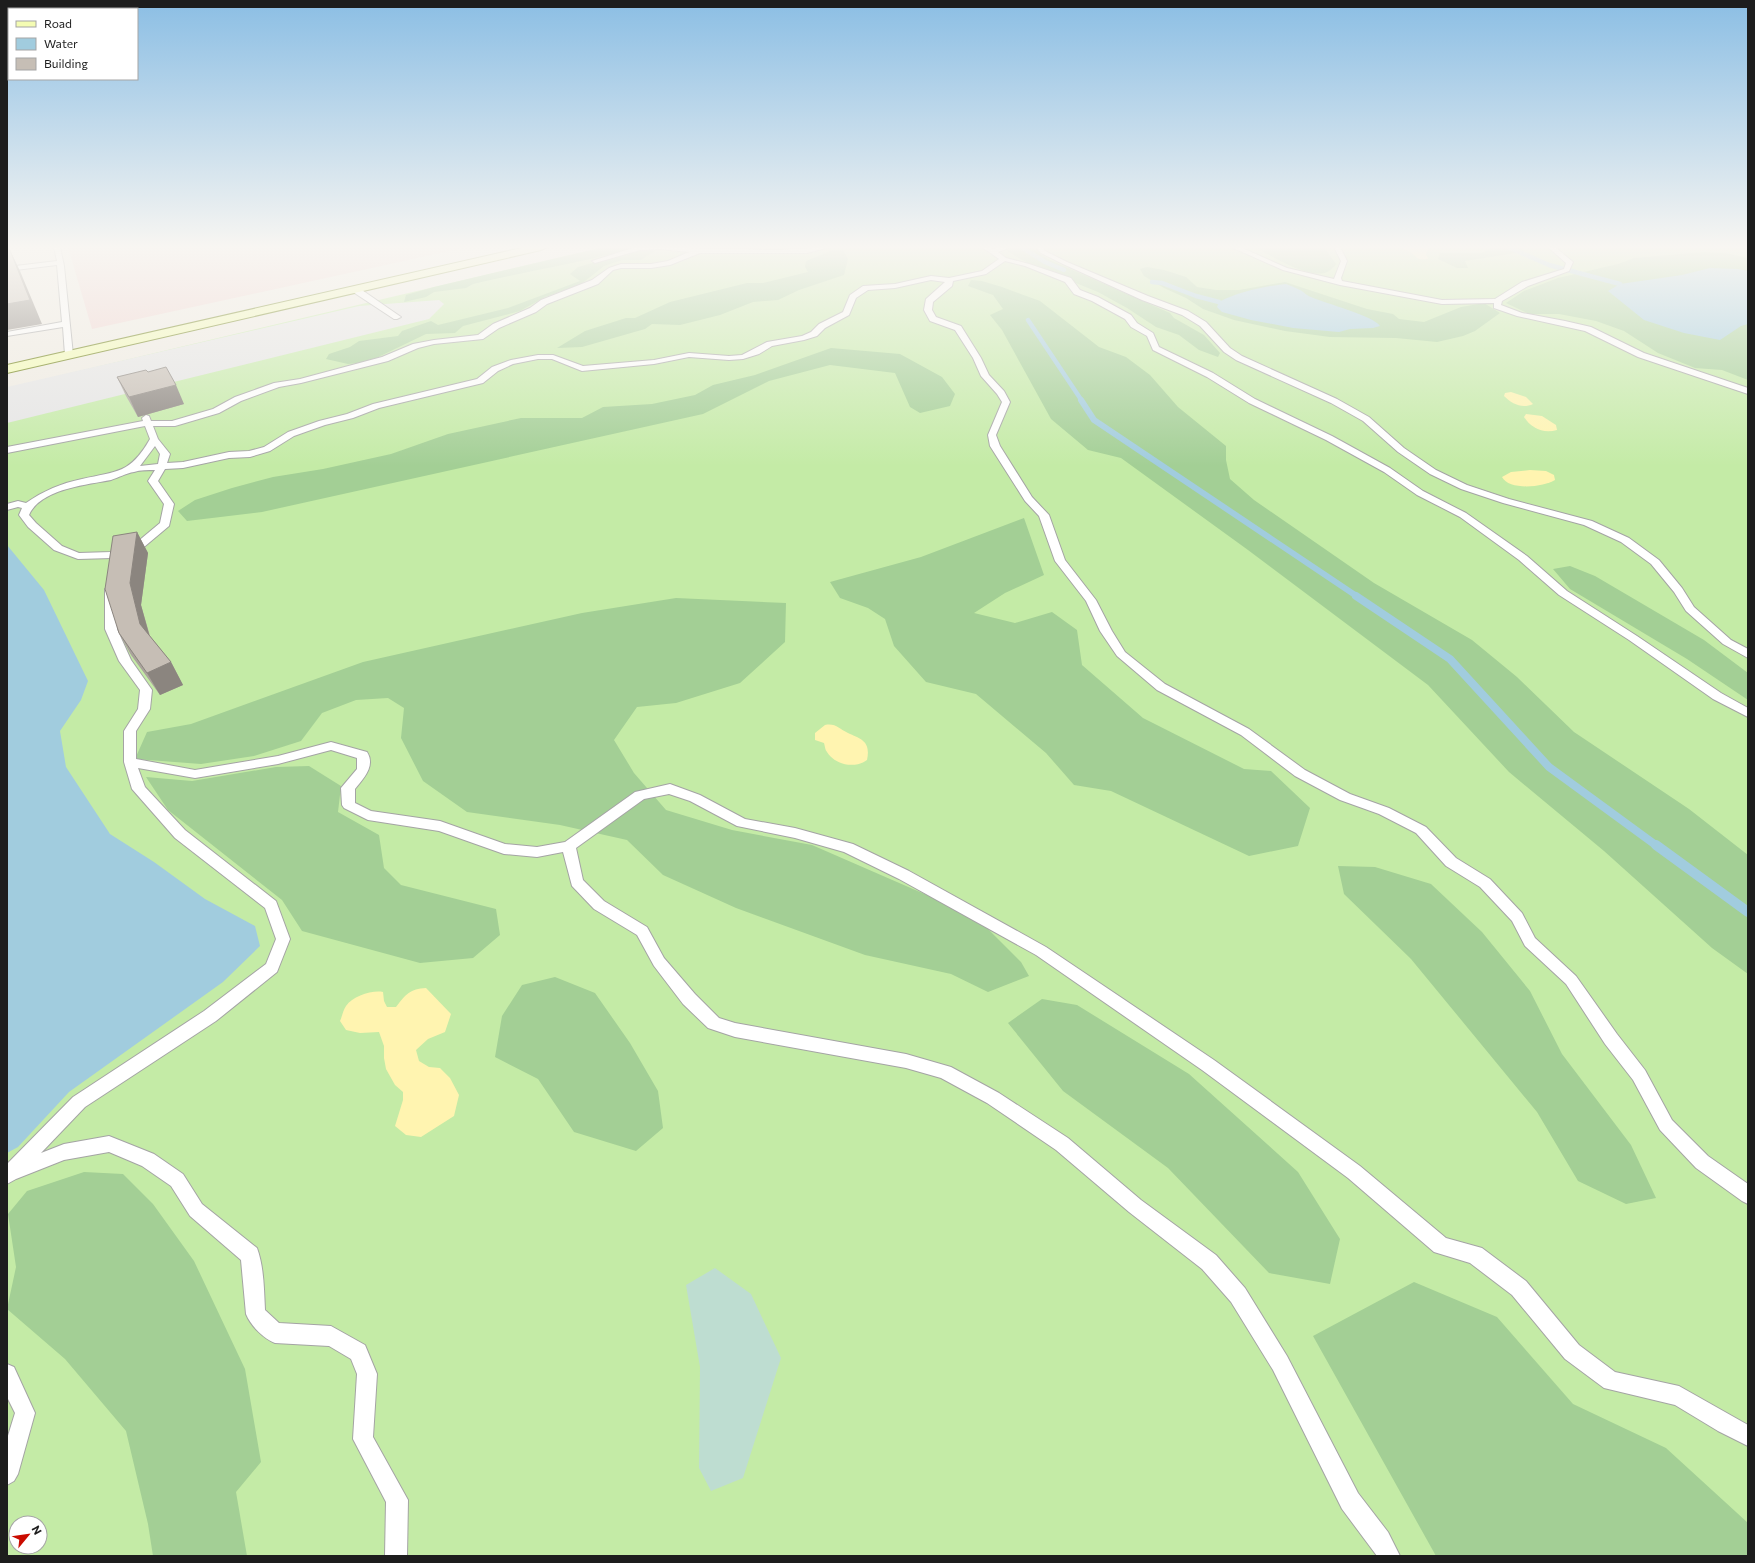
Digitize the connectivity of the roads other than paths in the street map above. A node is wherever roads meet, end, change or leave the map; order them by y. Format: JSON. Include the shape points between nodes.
{"nodes":[{"id":1,"x":66,"y":320,"type":"edge"},
{"id":2,"x":223,"y":320,"type":"edge"},
{"id":3,"x":510,"y":320,"type":"edge"},
{"id":4,"x":834,"y":320,"type":"edge"},
{"id":5,"x":936,"y":320,"type":"edge"},
{"id":6,"x":1130,"y":320,"type":"edge"},
{"id":7,"x":1196,"y":320,"type":"edge"},
{"id":8,"x":1544,"y":320,"type":"edge"},
{"id":9,"x":66,"y":324,"type":"junction"},
{"id":10,"x":7,"y":334,"type":"edge"},
{"id":11,"x":68,"y":355,"type":"junction"},
{"id":12,"x":7,"y":369,"type":"edge"},
{"id":13,"x":1748,"y":391,"type":"edge"},
{"id":14,"x":147,"y":421,"type":"junction"},
{"id":15,"x":154,"y":439,"type":"junction"},
{"id":16,"x":7,"y":450,"type":"edge"},
{"id":17,"x":162,"y":466,"type":"junction"},
{"id":18,"x":131,"y":469,"type":"junction"},
{"id":19,"x":28,"y":506,"type":"junction"},
{"id":20,"x":7,"y":507,"type":"edge"},
{"id":21,"x":112,"y":555,"type":"junction"},
{"id":22,"x":1748,"y":654,"type":"edge"},
{"id":23,"x":1748,"y":713,"type":"edge"},
{"id":24,"x":130,"y":762,"type":"junction"},
{"id":25,"x":569,"y":846,"type":"junction"},
{"id":26,"x":10,"y":1174,"type":"edge"},
{"id":27,"x":1748,"y":1195,"type":"edge"},
{"id":28,"x":7,"y":1374,"type":"edge"},
{"id":29,"x":1748,"y":1436,"type":"edge"},
{"id":30,"x":7,"y":1474,"type":"edge"},
{"id":31,"x":396,"y":1556,"type":"edge"},
{"id":32,"x":1389,"y":1556,"type":"edge"}],
"edges":[{"from":1,"to":9,"type":"lane"},
{"from":2,"to":11,"type":"main road"},
{"from":3,"to":14,"type":"lane","via":[[480,337],[416,346],[385,360],[342,369],[302,382],[277,384],[238,399],[216,412],[172,424]]},
{"from":4,"to":17,"type":"lane","via":[[814,334],[770,344],[742,357],[689,355],[654,362],[582,369],[553,357],[511,362],[480,380],[376,406],[322,423],[291,434],[267,449],[183,465]]},
{"from":5,"to":27,"type":"lane","via":[[958,328],[977,358],[984,376],[1006,402],[992,435],[995,446],[1028,498],[1044,515],[1060,562],[1090,600],[1121,654],[1161,687],[1246,732],[1300,773],[1421,830],[1451,862],[1485,883],[1517,917],[1530,942],[1571,980],[1639,1075],[1666,1126],[1702,1162]]},
{"from":6,"to":23,"type":"lane","via":[[1150,335],[1156,348],[1210,375],[1252,401],[1329,438],[1387,470],[1420,493],[1463,515],[1523,558],[1563,593],[1596,616],[1633,638],[1717,696]]},
{"from":7,"to":22,"type":"lane","via":[[1227,350],[1239,358],[1334,401],[1360,416],[1401,450],[1433,472],[1464,487],[1588,523],[1625,540],[1655,562],[1690,609],[1727,642]]},
{"from":8,"to":13,"type":"lane","via":[[1588,330],[1640,354]]},
{"from":9,"to":10,"type":"lane"},
{"from":9,"to":11,"type":"lane"},
{"from":11,"to":12,"type":"main road"},
{"from":14,"to":15,"type":"lane"},
{"from":14,"to":16,"type":"lane"},
{"from":15,"to":17,"type":"lane","via":[[166,454]]},
{"from":15,"to":18,"type":"lane"},
{"from":17,"to":18,"type":"lane"},
{"from":17,"to":21,"type":"lane","via":[[153,481],[169,504],[165,524],[140,545]]},
{"from":18,"to":19,"type":"lane","via":[[112,477],[62,487],[38,498]]},
{"from":19,"to":20,"type":"lane","via":[[18,504]]},
{"from":19,"to":21,"type":"lane","via":[[24,515],[58,548],[78,556]]},
{"from":21,"to":24,"type":"lane","via":[[111,629],[125,661],[146,690],[144,709],[130,731]]},
{"from":24,"to":25,"type":"lane","via":[[195,774],[278,760],[331,746],[363,755],[364,770],[348,788],[349,805],[368,815],[440,826],[504,849],[537,852]]},
{"from":24,"to":26,"type":"lane","via":[[139,789],[180,834],[271,905],[283,939],[272,968],[210,1016],[79,1102]]},
{"from":25,"to":29,"type":"lane","via":[[640,795],[670,789],[694,798],[742,823],[795,833],[848,848],[904,875],[1041,951],[1208,1065],[1348,1167],[1441,1246],[1475,1255],[1519,1288],[1572,1352],[1610,1381],[1679,1396]]},
{"from":25,"to":32,"type":"lane","via":[[577,882],[599,904],[642,931],[659,962],[689,999],[714,1023],[735,1030],[906,1061],[945,1072],[993,1098],[1062,1144],[1135,1206],[1209,1262],[1238,1295],[1280,1363],[1350,1501]]},
{"from":26,"to":31,"type":"lane","via":[[64,1152],[109,1144],[148,1160],[177,1180],[196,1210],[250,1255],[256,1314],[275,1333],[331,1336],[358,1352],[367,1374],[363,1439],[397,1500]]},
{"from":28,"to":30,"type":"lane","via":[[25,1413]]}]}
